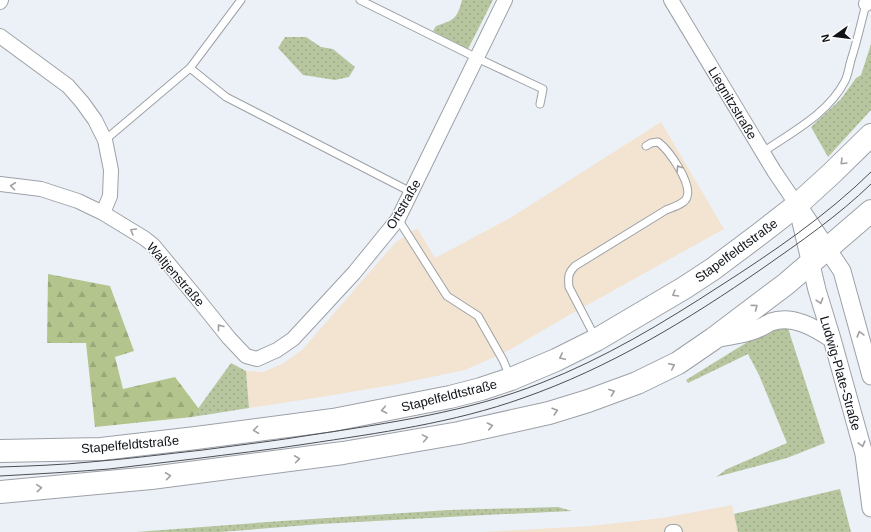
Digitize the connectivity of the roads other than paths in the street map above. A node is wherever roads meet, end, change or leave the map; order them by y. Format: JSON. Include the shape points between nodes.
{"nodes":[{"id":1,"x":241,"y":0,"type":"edge"},
{"id":2,"x":360,"y":0,"type":"edge"},
{"id":3,"x":505,"y":0,"type":"edge"},
{"id":4,"x":671,"y":0,"type":"edge"},
{"id":5,"x":867,"y":2,"type":"edge"},
{"id":6,"x":0,"y":36,"type":"edge"},
{"id":7,"x":477,"y":58,"type":"junction"},
{"id":8,"x":190,"y":68,"type":"junction"},
{"id":9,"x":540,"y":104,"type":"dead end"},
{"id":10,"x":871,"y":135,"type":"edge"},
{"id":11,"x":104,"y":140,"type":"junction"},
{"id":12,"x":646,"y":146,"type":"dead end"},
{"id":13,"x":763,"y":152,"type":"junction"},
{"id":14,"x":0,"y":184,"type":"edge"},
{"id":15,"x":411,"y":192,"type":"junction"},
{"id":16,"x":797,"y":205,"type":"junction"},
{"id":17,"x":871,"y":211,"type":"edge"},
{"id":18,"x":103,"y":213,"type":"junction"},
{"id":19,"x":398,"y":219,"type":"junction"},
{"id":20,"x":827,"y":249,"type":"junction"},
{"id":21,"x":570,"y":259,"type":"dead end"},
{"id":22,"x":810,"y":264,"type":"junction"},
{"id":23,"x":575,"y":266,"type":"junction"},
{"id":24,"x":713,"y":339,"type":"junction"},
{"id":25,"x":832,"y":339,"type":"junction"},
{"id":26,"x":596,"y":340,"type":"junction"},
{"id":27,"x":246,"y":356,"type":"joint"},
{"id":28,"x":871,"y":376,"type":"edge"},
{"id":29,"x":511,"y":379,"type":"junction"},
{"id":30,"x":0,"y":451,"type":"edge"},
{"id":31,"x":0,"y":492,"type":"edge"},
{"id":32,"x":871,"y":508,"type":"edge"}],
"edges":[{"from":1,"to":8,"type":"lane"},
{"from":2,"to":7,"type":"lane"},
{"from":3,"to":7,"type":"street","name":"Ortstraße"},
{"from":4,"to":13,"type":"street","name":"Liegnitzstraße"},
{"from":5,"to":13,"type":"lane","via":[[845,80],[834,96],[804,125]]},
{"from":6,"to":11,"type":"street","via":[[68,86],[95,120]]},
{"from":7,"to":9,"type":"lane","via":[[543,89]]},
{"from":7,"to":15,"type":"street","name":"Ortstraße"},
{"from":8,"to":11,"type":"lane"},
{"from":8,"to":15,"type":"lane","via":[[226,98]]},
{"from":10,"to":16,"type":"main road","name":"Stapelfeldtstraße","one_way":true},
{"from":11,"to":18,"type":"street","via":[[111,170],[110,196]]},
{"from":23,"to":12,"type":"lane","one_way":true,"via":[[666,210],[682,203],[687,197],[688,188],[684,176],[665,147],[658,142]]},
{"from":13,"to":16,"type":"street","name":"Liegnitzstraße"},
{"from":18,"to":14,"type":"street","name":"Waltjenstraße","one_way":true,"via":[[78,201],[42,189]]},
{"from":15,"to":19,"type":"street","name":"Ortstraße"},
{"from":16,"to":20,"type":"street"},
{"from":16,"to":22,"type":"street","name":"Ludwig-Plate-Straße"},
{"from":16,"to":26,"type":"main road","name":"Stapelfeldtstraße","one_way":true,"via":[[713,269]]},
{"from":17,"to":20,"type":"main road"},
{"from":27,"to":18,"type":"street","name":"Waltjenstraße","one_way":true,"via":[[153,245]]},
{"from":19,"to":27,"type":"street","name":"Ortstraße","via":[[354,273],[293,339],[257,359]]},
{"from":19,"to":29,"type":"lane","via":[[447,296],[478,316]]},
{"from":20,"to":22,"type":"main road"},
{"from":28,"to":20,"type":"street","one_way":true,"via":[[842,271]]},
{"from":21,"to":23,"type":"lane"},
{"from":24,"to":22,"type":"main road","one_way":true},
{"from":22,"to":25,"type":"street","name":"Ludwig-Plate-Straße","one_way":true},
{"from":23,"to":26,"type":"lane","via":[[569,272],[569,287]]},
{"from":24,"to":25,"type":"street","via":[[751,332],[783,320],[793,320],[815,328]]},
{"from":31,"to":24,"type":"main road","one_way":true,"via":[[151,478],[460,433],[555,411],[637,383],[678,363]]},
{"from":25,"to":32,"type":"street","name":"Ludwig-Plate-Straße","one_way":true,"via":[[864,454]]},
{"from":26,"to":29,"type":"main road","name":"Stapelfeldtstraße","one_way":true},
{"from":29,"to":30,"type":"main road","name":"Stapelfeldtstraße","one_way":true,"via":[[450,397],[333,420],[101,449]]}]}
